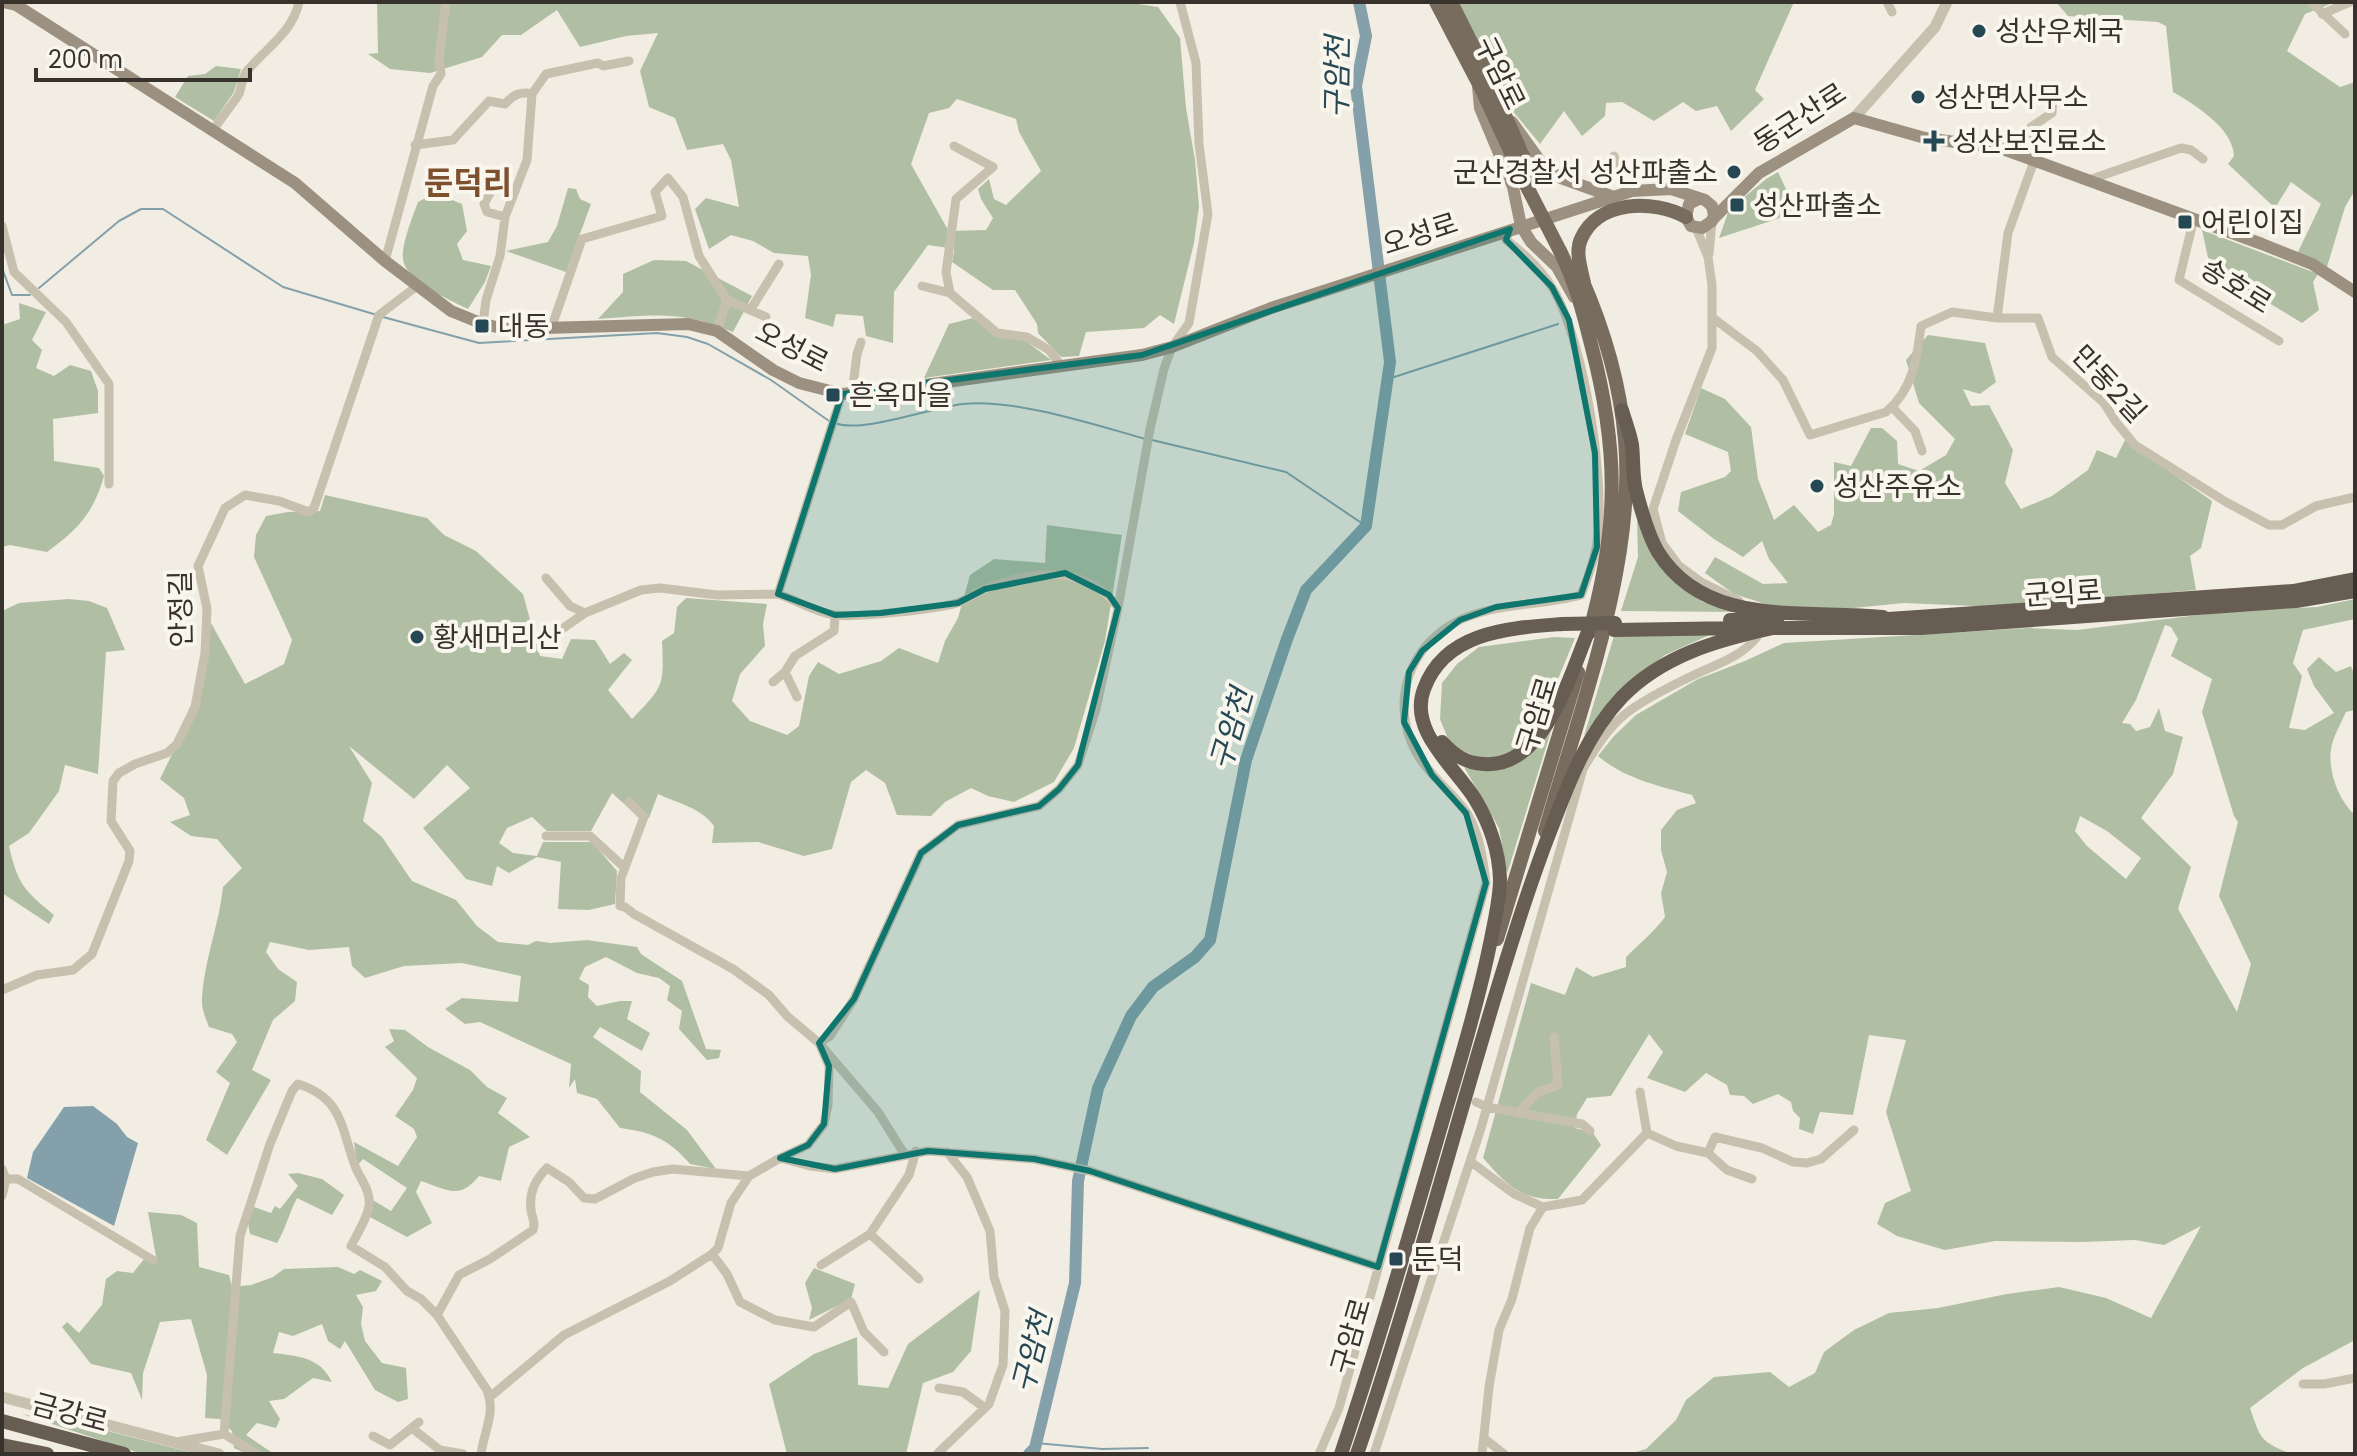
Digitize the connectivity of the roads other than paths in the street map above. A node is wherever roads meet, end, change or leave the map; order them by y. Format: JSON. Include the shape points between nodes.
{"nodes":[{"id":1,"x":299,"y":2,"type":"edge"},
{"id":2,"x":446,"y":2,"type":"edge"},
{"id":3,"x":1180,"y":2,"type":"edge"},
{"id":4,"x":1436,"y":2,"type":"edge"},
{"id":5,"x":1451,"y":2,"type":"edge"},
{"id":6,"x":1887,"y":2,"type":"edge"},
{"id":7,"x":1947,"y":2,"type":"edge"},
{"id":8,"x":2311,"y":2,"type":"edge"},
{"id":9,"x":2350,"y":2,"type":"edge"},
{"id":10,"x":10,"y":3,"type":"edge"},
{"id":11,"x":1892,"y":12,"type":"dead end"},
{"id":12,"x":2322,"y":14,"type":"junction"},
{"id":13,"x":2345,"y":34,"type":"dead end"},
{"id":14,"x":629,"y":61,"type":"dead end"},
{"id":15,"x":1478,"y":83,"type":"junction"},
{"id":16,"x":532,"y":94,"type":"junction"},
{"id":17,"x":2053,"y":97,"type":"dead end"},
{"id":18,"x":1506,"y":115,"type":"junction"},
{"id":19,"x":1854,"y":118,"type":"junction"},
{"id":20,"x":214,"y":129,"type":"junction"},
{"id":21,"x":415,"y":145,"type":"junction"},
{"id":22,"x":954,"y":146,"type":"dead end"},
{"id":23,"x":2018,"y":155,"type":"junction"},
{"id":24,"x":1614,"y":156,"type":"dead end"},
{"id":25,"x":2203,"y":159,"type":"dead end"},
{"id":26,"x":2034,"y":161,"type":"junction"},
{"id":27,"x":1528,"y":179,"type":"junction"},
{"id":28,"x":2086,"y":181,"type":"junction"},
{"id":29,"x":1671,"y":189,"type":"junction"},
{"id":30,"x":491,"y":191,"type":"dead end"},
{"id":31,"x":1627,"y":192,"type":"junction"},
{"id":32,"x":1611,"y":196,"type":"junction"},
{"id":33,"x":1734,"y":198,"type":"junction"},
{"id":34,"x":1703,"y":201,"type":"junction"},
{"id":35,"x":1656,"y":207,"type":"junction"},
{"id":36,"x":1583,"y":208,"type":"junction"},
{"id":37,"x":505,"y":217,"type":"junction"},
{"id":38,"x":1685,"y":218,"type":"junction"},
{"id":39,"x":2194,"y":218,"type":"junction"},
{"id":40,"x":1712,"y":220,"type":"junction"},
{"id":41,"x":2,"y":226,"type":"edge"},
{"id":42,"x":1516,"y":228,"type":"junction"},
{"id":43,"x":1564,"y":249,"type":"junction"},
{"id":44,"x":1708,"y":257,"type":"junction"},
{"id":45,"x":385,"y":261,"type":"junction"},
{"id":46,"x":779,"y":264,"type":"dead end"},
{"id":47,"x":1584,"y":283,"type":"junction"},
{"id":48,"x":417,"y":286,"type":"junction"},
{"id":49,"x":922,"y":286,"type":"dead end"},
{"id":50,"x":2355,"y":292,"type":"edge"},
{"id":51,"x":950,"y":293,"type":"junction"},
{"id":52,"x":727,"y":300,"type":"junction"},
{"id":53,"x":751,"y":309,"type":"junction"},
{"id":54,"x":1584,"y":314,"type":"junction"},
{"id":55,"x":766,"y":317,"type":"dead end"},
{"id":56,"x":1713,"y":318,"type":"junction"},
{"id":57,"x":1997,"y":318,"type":"junction"},
{"id":58,"x":483,"y":324,"type":"junction"},
{"id":59,"x":551,"y":329,"type":"junction"},
{"id":60,"x":717,"y":331,"type":"junction"},
{"id":61,"x":2279,"y":341,"type":"dead end"},
{"id":62,"x":861,"y":342,"type":"dead end"},
{"id":63,"x":1172,"y":347,"type":"junction"},
{"id":64,"x":1060,"y":364,"type":"junction"},
{"id":65,"x":847,"y":394,"type":"junction"},
{"id":66,"x":1892,"y":407,"type":"junction"},
{"id":67,"x":1622,"y":410,"type":"junction"},
{"id":68,"x":1922,"y":451,"type":"dead end"},
{"id":69,"x":109,"y":484,"type":"dead end"},
{"id":70,"x":2355,"y":497,"type":"edge"},
{"id":71,"x":546,"y":578,"type":"dead end"},
{"id":72,"x":2355,"y":579,"type":"edge"},
{"id":73,"x":2355,"y":591,"type":"edge"},
{"id":74,"x":778,"y":594,"type":"junction"},
{"id":75,"x":1759,"y":607,"type":"dead end"},
{"id":76,"x":1118,"y":608,"type":"junction"},
{"id":77,"x":585,"y":613,"type":"junction"},
{"id":78,"x":835,"y":615,"type":"junction"},
{"id":79,"x":1895,"y":618,"type":"junction"},
{"id":80,"x":1614,"y":626,"type":"junction"},
{"id":81,"x":1590,"y":627,"type":"junction"},
{"id":82,"x":1562,"y":628,"type":"junction"},
{"id":83,"x":1773,"y":628,"type":"junction"},
{"id":84,"x":562,"y":629,"type":"dead end"},
{"id":85,"x":1757,"y":637,"type":"dead end"},
{"id":86,"x":785,"y":672,"type":"junction"},
{"id":87,"x":773,"y":682,"type":"dead end"},
{"id":88,"x":797,"y":697,"type":"dead end"},
{"id":89,"x":629,"y":802,"type":"dead end"},
{"id":90,"x":546,"y":836,"type":"dead end"},
{"id":91,"x":625,"y":868,"type":"junction"},
{"id":92,"x":1529,"y":885,"type":"junction"},
{"id":93,"x":2,"y":990,"type":"edge"},
{"id":94,"x":1480,"y":996,"type":"junction"},
{"id":95,"x":1554,"y":1037,"type":"dead end"},
{"id":96,"x":819,"y":1043,"type":"junction"},
{"id":97,"x":1427,"y":1089,"type":"junction"},
{"id":98,"x":1439,"y":1092,"type":"dead end"},
{"id":99,"x":1640,"y":1092,"type":"dead end"},
{"id":100,"x":1476,"y":1102,"type":"dead end"},
{"id":101,"x":1487,"y":1107,"type":"junction"},
{"id":102,"x":1518,"y":1113,"type":"junction"},
{"id":103,"x":1854,"y":1130,"type":"dead end"},
{"id":104,"x":1590,"y":1131,"type":"dead end"},
{"id":105,"x":1647,"y":1133,"type":"junction"},
{"id":106,"x":916,"y":1151,"type":"junction"},
{"id":107,"x":947,"y":1152,"type":"junction"},
{"id":108,"x":1708,"y":1153,"type":"junction"},
{"id":109,"x":905,"y":1155,"type":"junction"},
{"id":110,"x":780,"y":1158,"type":"junction"},
{"id":111,"x":1471,"y":1162,"type":"junction"},
{"id":112,"x":2,"y":1169,"type":"edge"},
{"id":113,"x":749,"y":1176,"type":"junction"},
{"id":114,"x":6,"y":1179,"type":"junction"},
{"id":115,"x":1752,"y":1179,"type":"dead end"},
{"id":116,"x":2,"y":1196,"type":"edge"},
{"id":117,"x":1543,"y":1207,"type":"junction"},
{"id":118,"x":870,"y":1234,"type":"junction"},
{"id":119,"x":712,"y":1254,"type":"junction"},
{"id":120,"x":153,"y":1260,"type":"dead end"},
{"id":121,"x":821,"y":1265,"type":"dead end"},
{"id":122,"x":1378,"y":1267,"type":"junction"},
{"id":123,"x":919,"y":1279,"type":"dead end"},
{"id":124,"x":437,"y":1315,"type":"junction"},
{"id":125,"x":884,"y":1352,"type":"dead end"},
{"id":126,"x":2355,"y":1378,"type":"edge"},
{"id":127,"x":2303,"y":1384,"type":"dead end"},
{"id":128,"x":939,"y":1388,"type":"dead end"},
{"id":129,"x":2,"y":1397,"type":"edge"},
{"id":130,"x":490,"y":1397,"type":"junction"},
{"id":131,"x":1368,"y":1398,"type":"junction"},
{"id":132,"x":985,"y":1408,"type":"junction"},
{"id":133,"x":2,"y":1412,"type":"edge"},
{"id":134,"x":2,"y":1421,"type":"edge"},
{"id":135,"x":2,"y":1431,"type":"edge"},
{"id":136,"x":224,"y":1434,"type":"junction"},
{"id":137,"x":373,"y":1436,"type":"dead end"},
{"id":138,"x":1485,"y":1439,"type":"junction"},
{"id":139,"x":173,"y":1442,"type":"junction"},
{"id":140,"x":2,"y":1445,"type":"edge"},
{"id":141,"x":119,"y":1453,"type":"edge"},
{"id":142,"x":47,"y":1454,"type":"edge"},
{"id":143,"x":91,"y":1454,"type":"edge"},
{"id":144,"x":219,"y":1454,"type":"edge"},
{"id":145,"x":257,"y":1454,"type":"edge"},
{"id":146,"x":463,"y":1454,"type":"edge"},
{"id":147,"x":481,"y":1454,"type":"edge"},
{"id":148,"x":937,"y":1454,"type":"edge"},
{"id":149,"x":1319,"y":1454,"type":"edge"},
{"id":150,"x":1333,"y":1454,"type":"edge"},
{"id":151,"x":1341,"y":1454,"type":"edge"},
{"id":152,"x":1359,"y":1454,"type":"edge"},
{"id":153,"x":1374,"y":1454,"type":"edge"},
{"id":154,"x":1482,"y":1454,"type":"edge"},
{"id":155,"x":1504,"y":1454,"type":"edge"}],
"edges":[{"from":1,"to":20,"type":"street","via":[[280,38],[245,73],[238,95]]},
{"from":2,"to":21,"type":"street","via":[[441,74]]},
{"from":3,"to":63,"type":"street","via":[[1196,63],[1208,214],[1189,323]]},
{"from":4,"to":15,"type":"main road","name":"구암로"},
{"from":5,"to":18,"type":"main road","name":"구암로"},
{"from":6,"to":11,"type":"street"},
{"from":7,"to":19,"type":"street","name":"동군산로","via":[[1935,27]]},
{"from":8,"to":12,"type":"street"},
{"from":9,"to":12,"type":"street"},
{"from":10,"to":20,"type":"main road","name":"오성로"},
{"from":12,"to":13,"type":"street"},
{"from":14,"to":16,"type":"street","via":[[546,74]]},
{"from":15,"to":27,"type":"main road","name":"구암로"},
{"from":15,"to":42,"type":"main road","via":[[1480,108],[1513,187]]},
{"from":16,"to":21,"type":"street","via":[[514,95],[505,104],[489,101],[453,140]]},
{"from":16,"to":37,"type":"street","via":[[527,160]]},
{"from":17,"to":23,"type":"street","via":[[2052,113],[2031,127]]},
{"from":18,"to":27,"type":"main road","name":"구암로"},
{"from":18,"to":32,"type":"main road","via":[[1543,165],[1561,178]]},
{"from":19,"to":23,"type":"main road","name":"송호로"},
{"from":19,"to":33,"type":"main road","name":"동군산로","via":[[1759,173]]},
{"from":20,"to":45,"type":"main road","name":"오성로","via":[[295,183]]},
{"from":21,"to":45,"type":"street"},
{"from":22,"to":51,"type":"street","via":[[993,167],[956,199],[946,272]]},
{"from":23,"to":26,"type":"main road","name":"송호로"},
{"from":24,"to":31,"type":"street"},
{"from":25,"to":28,"type":"street","via":[[2181,148]]},
{"from":26,"to":28,"type":"main road","name":"송호로"},
{"from":26,"to":57,"type":"street","via":[[2008,233]]},
{"from":27,"to":43,"type":"main road","name":"구암로","bridge":true},
{"from":28,"to":39,"type":"main road","name":"송호로"},
{"from":29,"to":31,"type":"main road","name":"오성로"},
{"from":29,"to":34,"type":"main road"},
{"from":29,"to":38,"type":"main road"},
{"from":30,"to":37,"type":"street","via":[[484,204],[487,212]]},
{"from":31,"to":32,"type":"main road","name":"오성로"},
{"from":32,"to":36,"type":"main road","name":"오성로"},
{"from":33,"to":34,"type":"main road"},
{"from":33,"to":40,"type":"main road","name":"동군산로"},
{"from":34,"to":38,"type":"main road","via":[[1689,204]]},
{"from":34,"to":40,"type":"main road","via":[[1714,210]]},
{"from":35,"to":36,"type":"main road","via":[[1619,200]]},
{"from":35,"to":38,"type":"main road"},
{"from":35,"to":47,"type":"main road","via":[[1618,208],[1587,230],[1578,251]]},
{"from":36,"to":42,"type":"main road","name":"오성로"},
{"from":37,"to":58,"type":"street"},
{"from":38,"to":40,"type":"main road","via":[[1702,228]]},
{"from":38,"to":44,"type":"street"},
{"from":39,"to":50,"type":"main road","name":"송호로","via":[[2312,264]]},
{"from":39,"to":61,"type":"street","name":"송호로","via":[[2179,280]]},
{"from":40,"to":44,"type":"street"},
{"from":41,"to":69,"type":"street","via":[[14,272],[66,322],[109,384]]},
{"from":42,"to":54,"type":"main road","via":[[1557,267]]},
{"from":42,"to":63,"type":"main road","name":"오성로","via":[[1271,308]]},
{"from":42,"to":97,"type":"street","via":[[1506,240],[1552,287],[1569,320],[1583,375],[1595,453],[1597,547],[1581,595],[1496,607],[1460,620],[1422,651],[1409,672],[1404,722],[1424,764],[1476,832],[1486,883]]},
{"from":43,"to":47,"type":"main road","name":"구암로"},
{"from":43,"to":54,"type":"main road","name":"구암로"},
{"from":44,"to":56,"type":"street"},
{"from":45,"to":48,"type":"main road","name":"오성로"},
{"from":46,"to":53,"type":"street"},
{"from":47,"to":67,"type":"main road","name":"구암로","via":[[1610,352]]},
{"from":48,"to":58,"type":"main road","name":"오성로","via":[[451,311]]},
{"from":48,"to":93,"type":"street","name":"안정길","via":[[378,317],[314,508],[309,512],[245,495],[225,508],[198,566],[207,609],[195,707],[177,744],[113,781],[111,821],[130,851],[129,861],[92,954],[73,970],[37,975]]},
{"from":49,"to":51,"type":"street"},
{"from":51,"to":64,"type":"street","via":[[997,333],[1027,337]]},
{"from":52,"to":53,"type":"street"},
{"from":52,"to":59,"type":"street","via":[[699,256],[683,197],[668,178],[655,192],[662,216],[582,239]]},
{"from":52,"to":60,"type":"street"},
{"from":53,"to":55,"type":"street"},
{"from":54,"to":81,"type":"main road","name":"구암로","via":[[1612,443],[1610,540]]},
{"from":56,"to":66,"type":"street","via":[[1757,351],[1783,380],[1810,435]]},
{"from":56,"to":75,"type":"street","via":[[1712,348],[1653,509],[1662,543],[1679,566]]},
{"from":57,"to":66,"type":"street","name":"만동2길","via":[[1952,312],[1921,326],[1917,364]]},
{"from":57,"to":70,"type":"street","name":"만동2길","via":[[2038,318],[2052,357],[2104,403],[2135,445],[2269,525],[2282,525],[2316,506]]},
{"from":58,"to":59,"type":"main road","name":"오성로"},
{"from":59,"to":60,"type":"main road","name":"오성로","via":[[672,323]]},
{"from":60,"to":65,"type":"main road","name":"오성로","via":[[799,383]]},
{"from":62,"to":65,"type":"street"},
{"from":63,"to":64,"type":"main road","name":"오성로","via":[[1102,362]]},
{"from":63,"to":76,"type":"street","via":[[1150,429]]},
{"from":64,"to":65,"type":"main road","name":"오성로"},
{"from":65,"to":74,"type":"street","via":[[835,415]]},
{"from":66,"to":68,"type":"street","via":[[1915,431]]},
{"from":67,"to":79,"type":"highway","via":[[1632,442],[1636,490],[1651,537],[1671,569],[1695,590],[1764,612]]},
{"from":67,"to":92,"type":"main road","name":"구암로","via":[[1625,504],[1619,559]]},
{"from":71,"to":77,"type":"street","via":[[570,606]]},
{"from":72,"to":79,"type":"highway","name":"군익로","via":[[2293,591]]},
{"from":73,"to":83,"type":"highway","name":"군익로","via":[[2296,601],[1935,628]]},
{"from":74,"to":77,"type":"street","via":[[651,589]]},
{"from":74,"to":78,"type":"street"},
{"from":76,"to":78,"type":"street","via":[[1109,595],[1065,573],[985,589],[958,603]]},
{"from":76,"to":96,"type":"street","via":[[1078,765],[1039,806],[958,825],[921,853],[854,999],[830,1036]]},
{"from":77,"to":84,"type":"street"},
{"from":78,"to":86,"type":"street","via":[[834,631],[795,656]]},
{"from":79,"to":80,"type":"highway"},
{"from":80,"to":82,"type":"highway"},
{"from":80,"to":83,"type":"highway"},
{"from":81,"to":82,"type":"highway","via":[[1535,743],[1512,760],[1493,765],[1470,763],[1453,754],[1430,720],[1429,700],[1445,669],[1481,642]]},
{"from":81,"to":94,"type":"main road","name":"구암로"},
{"from":82,"to":94,"type":"highway","via":[[1474,637],[1448,654],[1423,691],[1428,735],[1476,800],[1496,852],[1500,879]]},
{"from":83,"to":92,"type":"highway","via":[[1715,640],[1650,673],[1623,696],[1579,759]]},
{"from":85,"to":101,"type":"street","via":[[1749,648],[1624,715],[1583,769]]},
{"from":86,"to":87,"type":"street"},
{"from":86,"to":88,"type":"street"},
{"from":89,"to":91,"type":"street","via":[[644,817]]},
{"from":90,"to":91,"type":"street","via":[[590,836]]},
{"from":91,"to":96,"type":"street","via":[[620,906],[733,969]]},
{"from":92,"to":131,"type":"highway","name":"구암로"},
{"from":94,"to":131,"type":"highway","name":"구암로"},
{"from":95,"to":102,"type":"street","via":[[1558,1085],[1538,1092]]},
{"from":96,"to":109,"type":"street","via":[[878,1112]]},
{"from":96,"to":110,"type":"street","via":[[829,1066],[824,1124],[808,1145]]},
{"from":97,"to":98,"type":"street"},
{"from":97,"to":122,"type":"street"},
{"from":99,"to":105,"type":"street"},
{"from":100,"to":101,"type":"street"},
{"from":101,"to":102,"type":"street"},
{"from":101,"to":111,"type":"street"},
{"from":102,"to":104,"type":"street","via":[[1582,1124]]},
{"from":103,"to":108,"type":"street","via":[[1821,1159],[1807,1163],[1715,1137]]},
{"from":105,"to":108,"type":"street"},
{"from":105,"to":117,"type":"street","via":[[1582,1200]]},
{"from":106,"to":107,"type":"street"},
{"from":106,"to":109,"type":"street"},
{"from":106,"to":118,"type":"street","via":[[909,1175]]},
{"from":107,"to":122,"type":"street","via":[[1034,1159],[1090,1171]]},
{"from":107,"to":132,"type":"street","via":[[967,1177],[990,1231],[994,1277],[1005,1311],[1003,1365]]},
{"from":108,"to":115,"type":"street","via":[[1727,1170]]},
{"from":109,"to":110,"type":"street","via":[[835,1169]]},
{"from":110,"to":113,"type":"street"},
{"from":111,"to":117,"type":"street","via":[[1514,1194]]},
{"from":111,"to":153,"type":"street"},
{"from":112,"to":114,"type":"street"},
{"from":113,"to":119,"type":"street","via":[[731,1203]]},
{"from":113,"to":124,"type":"street","via":[[673,1169],[653,1172],[595,1199],[584,1198],[547,1168],[534,1181],[533,1230],[459,1275]]},
{"from":114,"to":116,"type":"street"},
{"from":114,"to":120,"type":"street","via":[[18,1179]]},
{"from":117,"to":138,"type":"street","via":[[1530,1228],[1499,1330]]},
{"from":118,"to":121,"type":"street"},
{"from":118,"to":123,"type":"street"},
{"from":119,"to":125,"type":"street","via":[[740,1302],[759,1314],[814,1327],[851,1302],[864,1332]]},
{"from":119,"to":130,"type":"street","via":[[564,1335]]},
{"from":122,"to":149,"type":"street","via":[[1339,1408]]},
{"from":124,"to":130,"type":"street"},
{"from":124,"to":136,"type":"street","via":[[385,1267],[351,1246],[369,1207],[365,1185],[333,1108],[312,1088],[298,1084],[270,1144],[240,1236]]},
{"from":126,"to":127,"type":"street"},
{"from":128,"to":132,"type":"street","via":[[963,1392]]},
{"from":129,"to":139,"type":"street"},
{"from":130,"to":147,"type":"street","via":[[492,1412]]},
{"from":131,"to":150,"type":"highway"},
{"from":131,"to":151,"type":"highway","name":"구암로"},
{"from":131,"to":152,"type":"highway"},
{"from":132,"to":148,"type":"street"},
{"from":133,"to":141,"type":"highway"},
{"from":134,"to":141,"type":"highway","name":"금강로"},
{"from":135,"to":143,"type":"highway","name":"금강로"},
{"from":136,"to":139,"type":"street"},
{"from":136,"to":145,"type":"street"},
{"from":137,"to":146,"type":"street","via":[[390,1445],[416,1426],[440,1450]]},
{"from":138,"to":154,"type":"street"},
{"from":138,"to":155,"type":"street"},
{"from":139,"to":144,"type":"street"},
{"from":140,"to":142,"type":"highway"}]}
